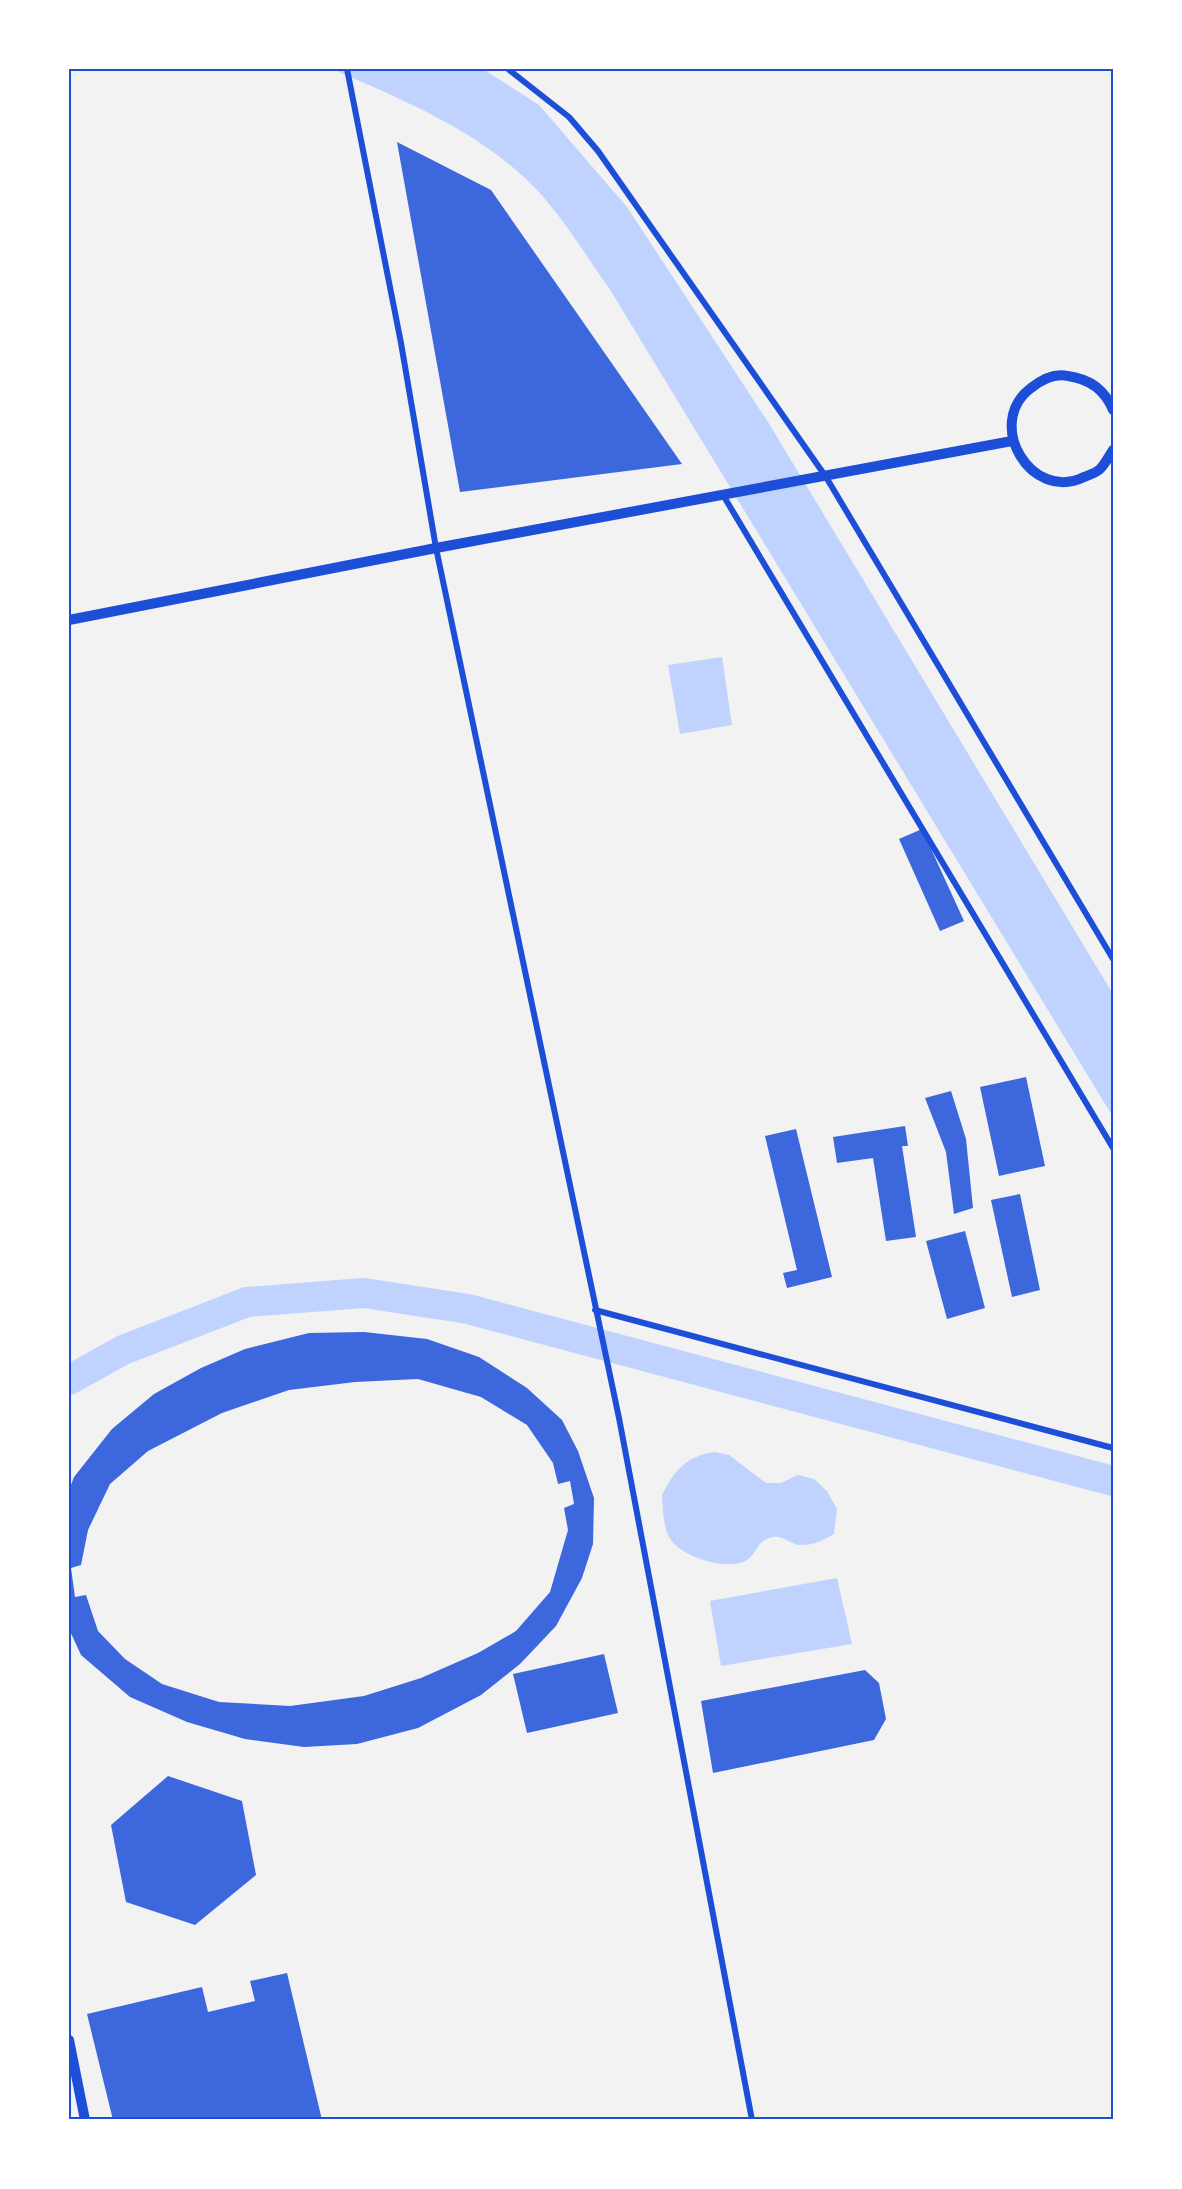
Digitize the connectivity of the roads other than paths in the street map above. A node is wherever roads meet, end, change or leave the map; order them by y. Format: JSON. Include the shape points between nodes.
{"nodes":[{"id":1,"x":347,"y":69,"type":"edge"},
{"id":2,"x":508,"y":69,"type":"edge"},
{"id":3,"x":1113,"y":410,"type":"edge"},
{"id":4,"x":1012,"y":441,"type":"junction"},
{"id":5,"x":1113,"y":450,"type":"edge"},
{"id":6,"x":826,"y":477,"type":"junction"},
{"id":7,"x":723,"y":495,"type":"junction"},
{"id":8,"x":436,"y":548,"type":"junction"},
{"id":9,"x":69,"y":620,"type":"edge"},
{"id":10,"x":1113,"y":959,"type":"edge"},
{"id":11,"x":1113,"y":1148,"type":"edge"},
{"id":12,"x":595,"y":1310,"type":"junction"},
{"id":13,"x":1113,"y":1448,"type":"edge"},
{"id":14,"x":69,"y":2040,"type":"edge"},
{"id":15,"x":85,"y":2120,"type":"edge"},
{"id":16,"x":752,"y":2120,"type":"edge"}],
"edges":[{"from":1,"to":8,"type":"street","via":[[401,343]]},
{"from":2,"to":6,"type":"street","via":[[569,117],[598,151]]},
{"from":3,"to":4,"type":"street","via":[[1108,397],[1090,381],[1066,375],[1042,380],[1023,394],[1012,416]]},
{"from":4,"to":5,"type":"street","via":[[1024,465],[1047,480],[1075,482],[1099,470]]},
{"from":4,"to":6,"type":"street"},
{"from":6,"to":7,"type":"street"},
{"from":6,"to":10,"type":"street"},
{"from":7,"to":8,"type":"street"},
{"from":7,"to":11,"type":"street"},
{"from":8,"to":9,"type":"street"},
{"from":8,"to":12,"type":"street"},
{"from":12,"to":13,"type":"street"},
{"from":12,"to":16,"type":"street","via":[[619,1418]]},
{"from":14,"to":15,"type":"street"}]}
